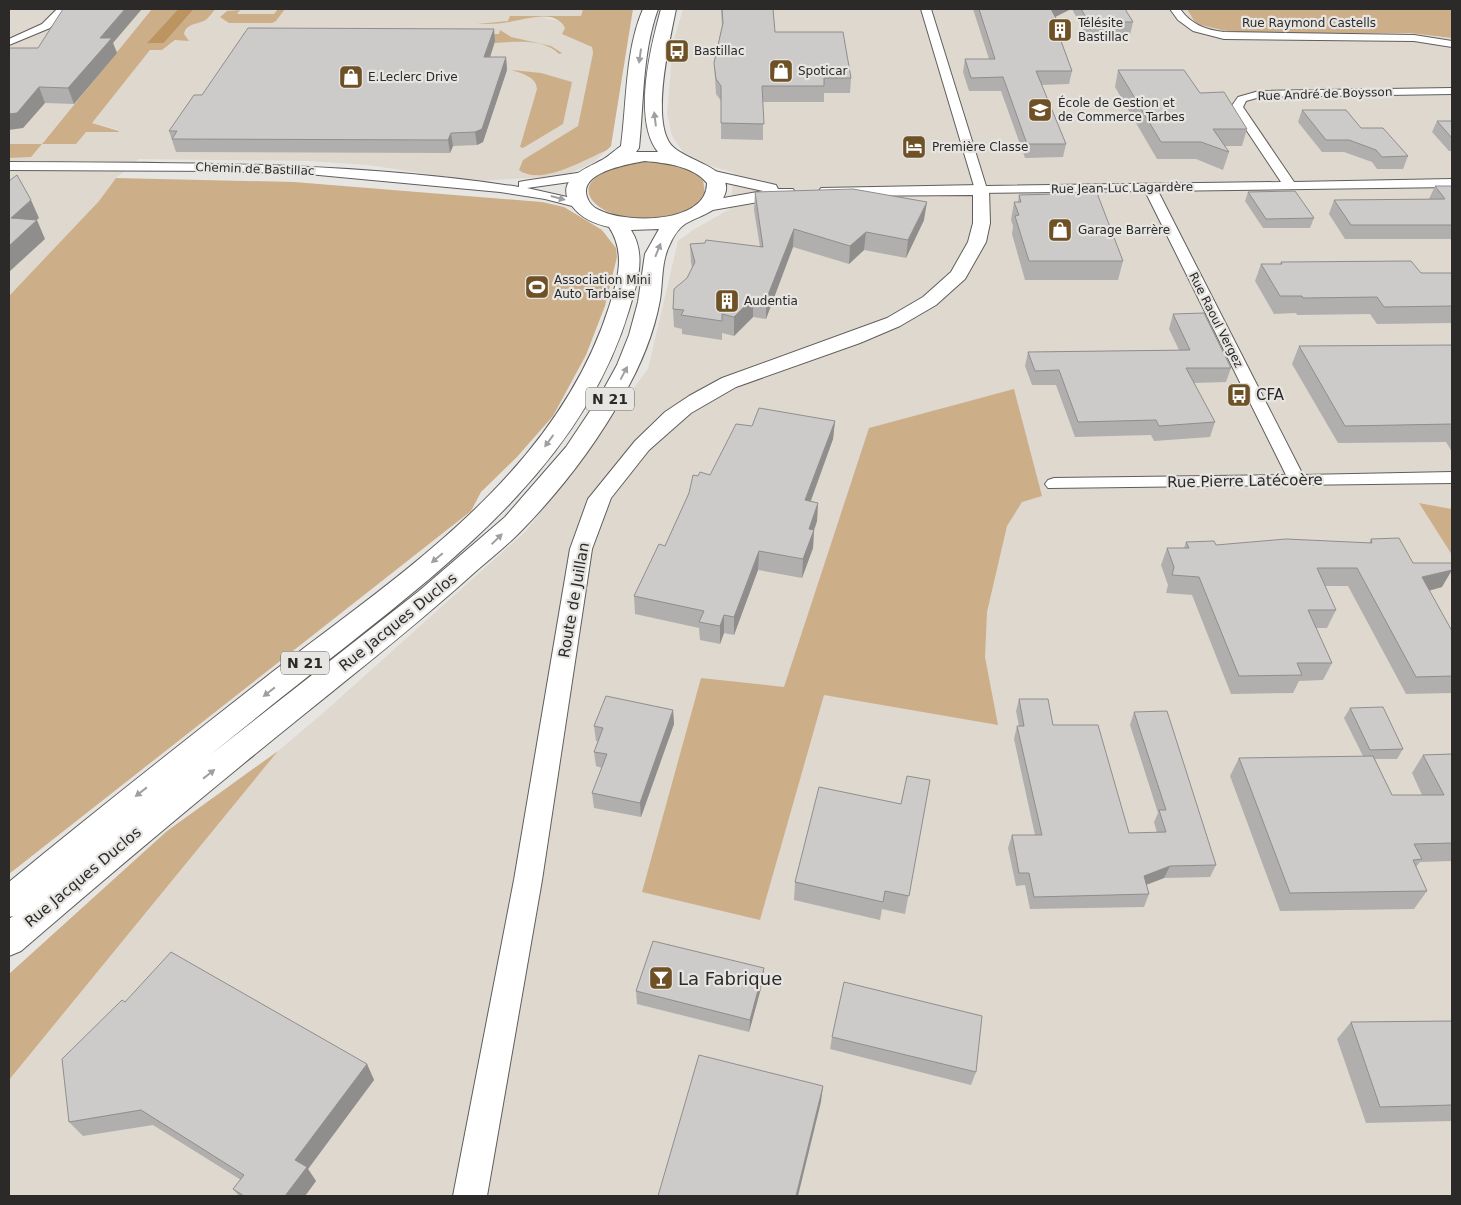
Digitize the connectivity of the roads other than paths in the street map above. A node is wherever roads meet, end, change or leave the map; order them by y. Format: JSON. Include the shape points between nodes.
{"nodes":[{"id":1,"x":62,"y":9,"type":"edge"},
{"id":2,"x":650,"y":9,"type":"edge"},
{"id":3,"x":669,"y":9,"type":"edge"},
{"id":4,"x":926,"y":9,"type":"edge"},
{"id":5,"x":1175,"y":9,"type":"edge"},
{"id":6,"x":9,"y":42,"type":"edge"},
{"id":7,"x":1452,"y":44,"type":"edge"},
{"id":8,"x":1452,"y":91,"type":"edge"},
{"id":9,"x":678,"y":159,"type":"junction"},
{"id":10,"x":612,"y":161,"type":"junction"},
{"id":11,"x":9,"y":166,"type":"edge"},
{"id":12,"x":710,"y":175,"type":"junction"},
{"id":13,"x":584,"y":176,"type":"junction"},
{"id":14,"x":1452,"y":183,"type":"edge"},
{"id":15,"x":1290,"y":185,"type":"junction"},
{"id":16,"x":500,"y":188,"type":"junction"},
{"id":17,"x":1149,"y":188,"type":"junction"},
{"id":18,"x":981,"y":190,"type":"junction"},
{"id":19,"x":801,"y":191,"type":"junction"},
{"id":20,"x":580,"y":204,"type":"junction"},
{"id":21,"x":707,"y":206,"type":"junction"},
{"id":22,"x":676,"y":221,"type":"junction"},
{"id":23,"x":616,"y":222,"type":"junction"},
{"id":24,"x":1297,"y":479,"type":"junction"},
{"id":25,"x":1447,"y":481,"type":"edge"},
{"id":26,"x":1054,"y":484,"type":"dead end"},
{"id":27,"x":9,"y":902,"type":"edge"},
{"id":28,"x":9,"y":940,"type":"edge"},
{"id":29,"x":470,"y":1196,"type":"edge"}],
"edges":[{"from":1,"to":6,"type":"street","via":[[38,31]]},
{"from":2,"to":10,"type":"main road","one_way":true,"via":[[644,25],[630,148]]},
{"from":9,"to":3,"type":"main road","one_way":true,"via":[[658,140],[654,117],[663,29]]},
{"from":4,"to":18,"type":"street"},
{"from":5,"to":7,"type":"street","name":"Rue Raymond Castells","via":[[1188,25],[1198,31],[1218,35],[1414,38]]},
{"from":8,"to":15,"type":"street","name":"Rue André de Boysson","via":[[1259,94],[1242,99],[1237,107]]},
{"from":9,"to":10,"type":"main road","via":[[645,156]]},
{"from":9,"to":12,"type":"main road"},
{"from":10,"to":13,"type":"main road"},
{"from":11,"to":16,"type":"street","name":"Chemin de Bastillac","via":[[274,168]]},
{"from":12,"to":19,"type":"street","name":"Rue Jean-Luc Lagardère","via":[[746,184]]},
{"from":12,"to":21,"type":"main road","via":[[715,190]]},
{"from":13,"to":16,"type":"street","name":"Chemin de Bastillac"},
{"from":13,"to":20,"type":"main road","via":[[578,185]]},
{"from":14,"to":15,"type":"street","name":"Rue Jean-Luc Lagardère"},
{"from":15,"to":17,"type":"street","name":"Rue Jean-Luc Lagardère"},
{"from":16,"to":20,"type":"street","name":"Chemin de Bastillac","one_way":true},
{"from":17,"to":18,"type":"street","name":"Rue Jean-Luc Lagardère"},
{"from":17,"to":24,"type":"street","name":"Rue Raoul Vergez"},
{"from":18,"to":19,"type":"street","name":"Rue Jean-Luc Lagardère"},
{"from":18,"to":29,"type":"street","name":"Route de Juillan","via":[[978,241],[970,259],[938,296],[913,313],[749,374],[697,399],[638,448],[600,498],[581,549],[528,880]]},
{"from":19,"to":21,"type":"street","name":"Rue Jean-Luc Lagardère"},
{"from":20,"to":23,"type":"main road","via":[[595,215]]},
{"from":21,"to":22,"type":"main road"},
{"from":22,"to":23,"type":"main road","via":[[643,225]]},
{"from":28,"to":22,"type":"main road","name":"Rue Jacques Duclos","number":"N 21","one_way":true,"via":[[143,826],[429,598],[514,523],[576,452],[612,396],[640,335],[649,302],[655,254],[662,238]]},
{"from":23,"to":27,"type":"main road","name":"Rue Jacques Duclos","number":"N 21","one_way":true,"via":[[628,240],[630,254],[627,281],[601,359],[578,401],[507,493],[397,591],[118,810]]},
{"from":24,"to":25,"type":"street","name":"Rue Pierre Latécoère"},
{"from":24,"to":26,"type":"street","name":"Rue Pierre Latécoère"}]}
